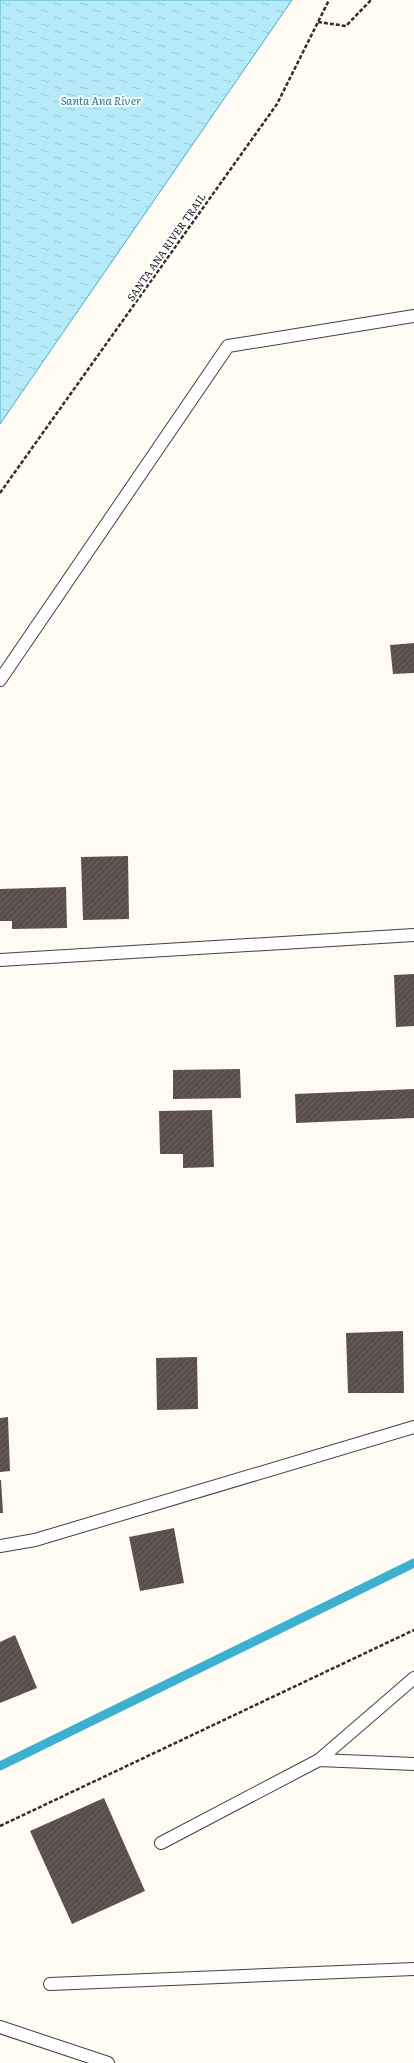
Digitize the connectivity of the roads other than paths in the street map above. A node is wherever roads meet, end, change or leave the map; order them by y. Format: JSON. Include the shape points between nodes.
{"nodes":[{"id":1,"x":414,"y":316,"type":"edge"},
{"id":2,"x":0,"y":680,"type":"edge"},
{"id":3,"x":414,"y":936,"type":"edge"},
{"id":4,"x":0,"y":960,"type":"edge"},
{"id":5,"x":414,"y":1427,"type":"edge"},
{"id":6,"x":0,"y":1546,"type":"edge"},
{"id":7,"x":414,"y":1678,"type":"edge"},
{"id":8,"x":319,"y":1760,"type":"junction"},
{"id":9,"x":414,"y":1764,"type":"edge"},
{"id":10,"x":161,"y":1843,"type":"dead end"},
{"id":11,"x":414,"y":1969,"type":"edge"},
{"id":12,"x":50,"y":1984,"type":"dead end"},
{"id":13,"x":0,"y":2027,"type":"edge"},
{"id":14,"x":108,"y":2063,"type":"edge"}],
"edges":[{"from":1,"to":2,"type":"lane","via":[[228,346]]},
{"from":3,"to":4,"type":"lane"},
{"from":5,"to":6,"type":"lane","via":[[35,1540]]},
{"from":7,"to":8,"type":"lane"},
{"from":8,"to":9,"type":"lane"},
{"from":8,"to":10,"type":"lane"},
{"from":11,"to":12,"type":"lane"},
{"from":13,"to":14,"type":"lane"}]}
